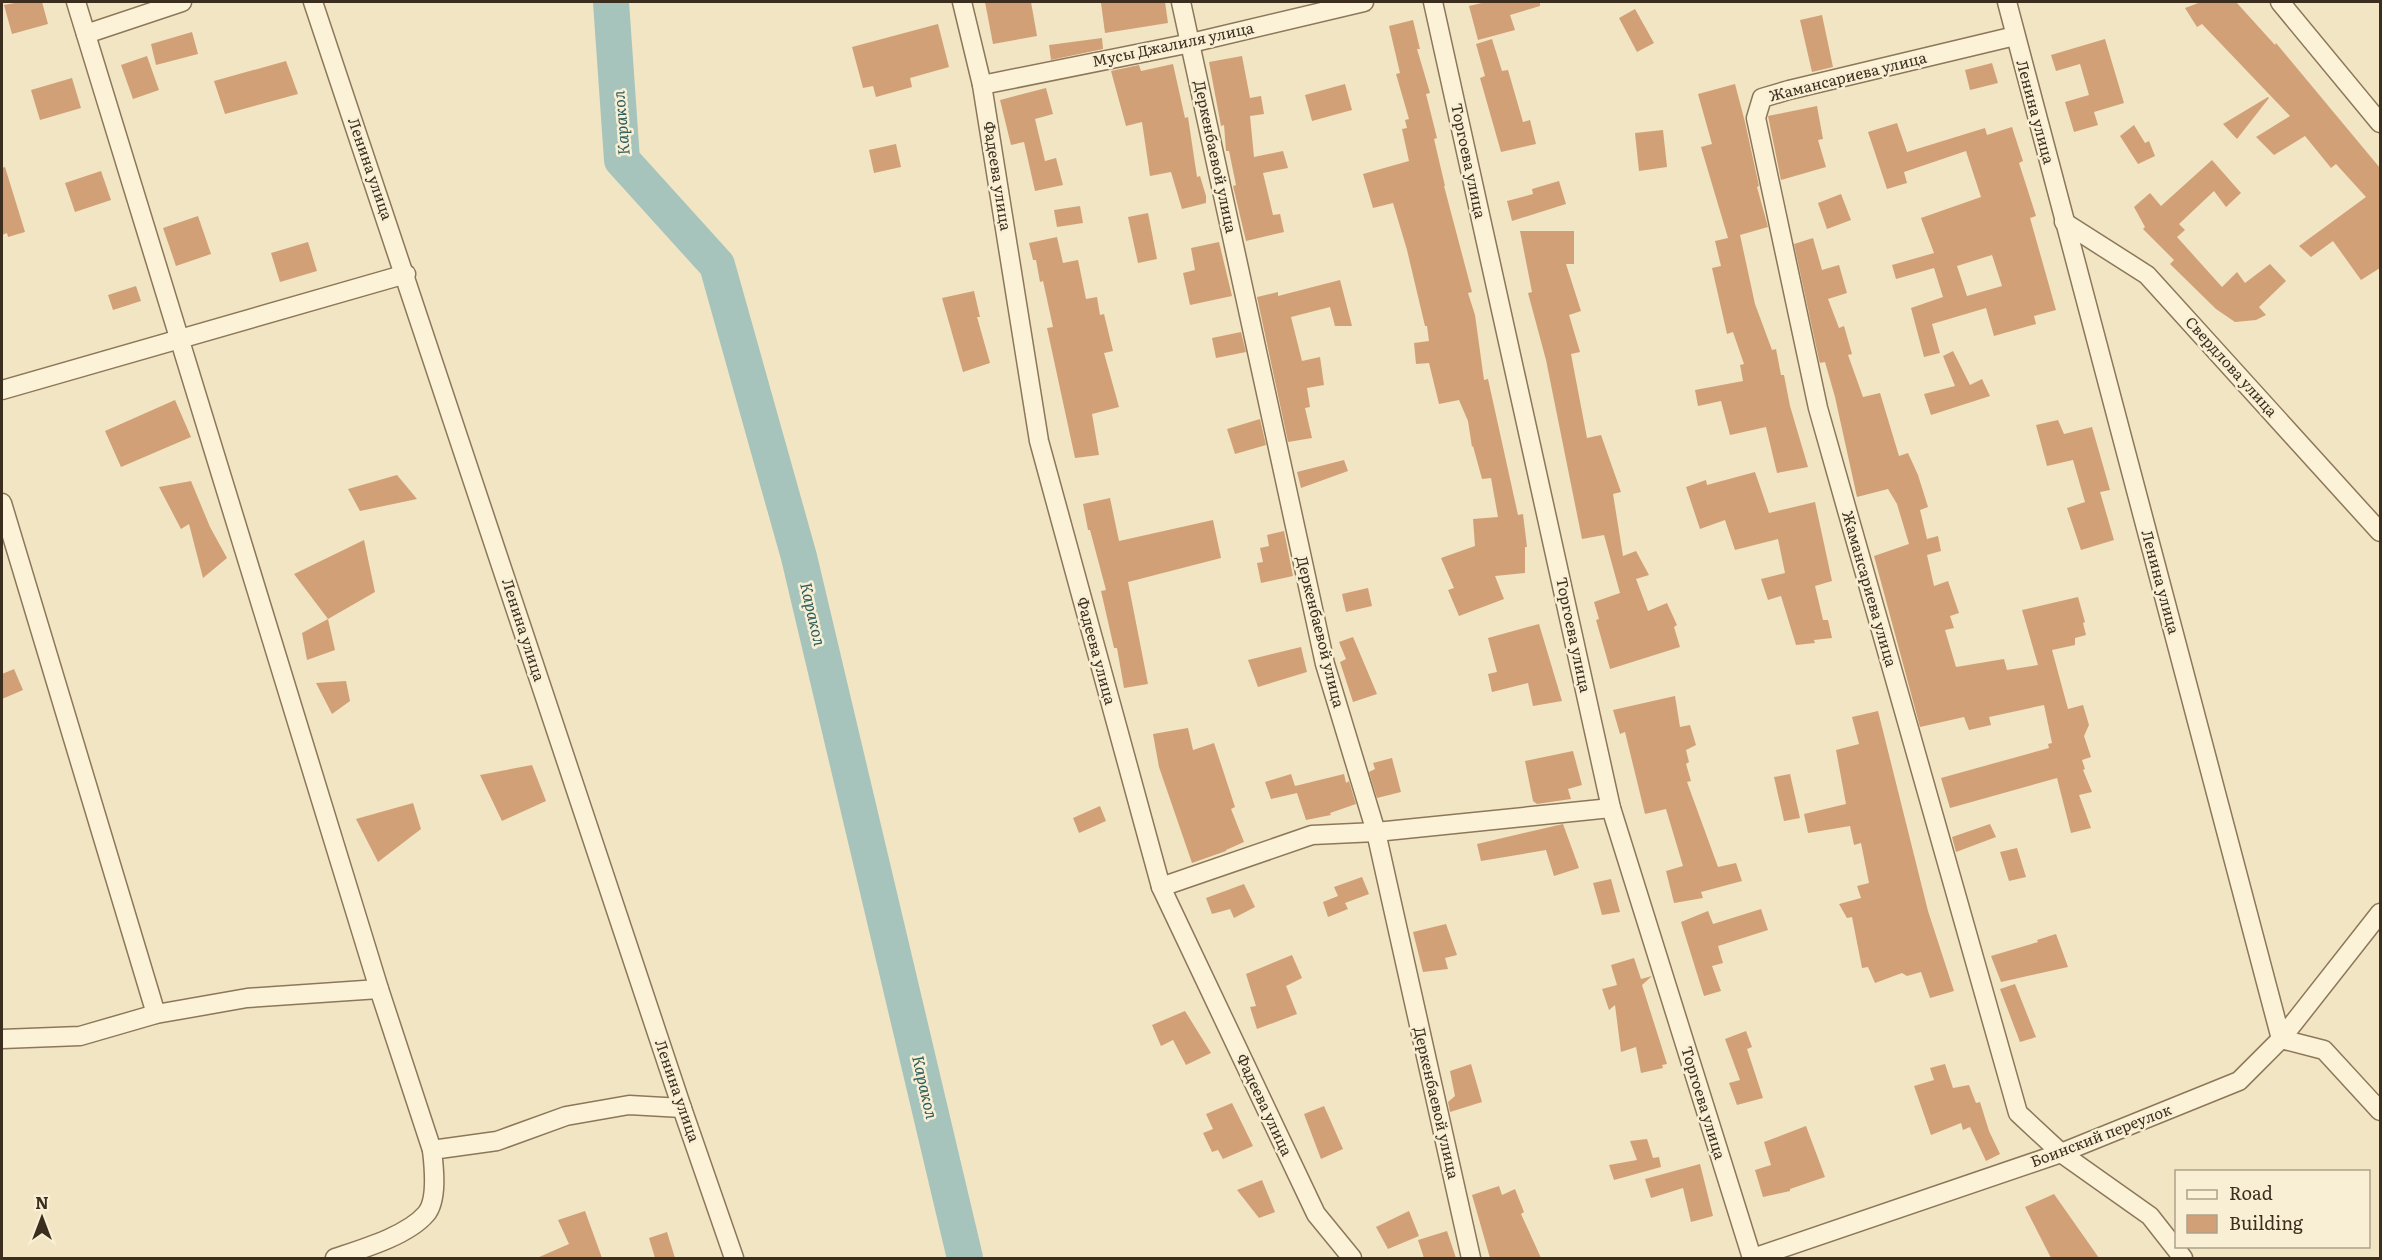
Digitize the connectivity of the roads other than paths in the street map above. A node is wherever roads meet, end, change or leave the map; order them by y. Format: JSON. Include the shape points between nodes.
{"nodes":[{"id":1,"x":76,"y":2,"type":"edge"},
{"id":2,"x":182,"y":2,"type":"edge"},
{"id":3,"x":314,"y":2,"type":"edge"},
{"id":4,"x":962,"y":2,"type":"edge"},
{"id":5,"x":1181,"y":2,"type":"edge"},
{"id":6,"x":1364,"y":2,"type":"edge"},
{"id":7,"x":1433,"y":2,"type":"edge"},
{"id":8,"x":2007,"y":2,"type":"edge"},
{"id":9,"x":2280,"y":2,"type":"edge"},
{"id":10,"x":86,"y":34,"type":"junction"},
{"id":11,"x":2015,"y":36,"type":"junction"},
{"id":12,"x":1191,"y":43,"type":"junction"},
{"id":13,"x":982,"y":85,"type":"junction"},
{"id":14,"x":2380,"y":123,"type":"edge"},
{"id":15,"x":2064,"y":222,"type":"junction"},
{"id":16,"x":406,"y":274,"type":"junction"},
{"id":17,"x":180,"y":339,"type":"junction"},
{"id":18,"x":2,"y":390,"type":"edge"},
{"id":19,"x":2,"y":503,"type":"edge"},
{"id":20,"x":2380,"y":532,"type":"edge"},
{"id":21,"x":1611,"y":808,"type":"junction"},
{"id":22,"x":1376,"y":832,"type":"junction"},
{"id":23,"x":1161,"y":887,"type":"junction"},
{"id":24,"x":2380,"y":913,"type":"edge"},
{"id":25,"x":379,"y":989,"type":"junction"},
{"id":26,"x":156,"y":1014,"type":"junction"},
{"id":27,"x":2,"y":1039,"type":"edge"},
{"id":28,"x":2281,"y":1039,"type":"junction"},
{"id":29,"x":682,"y":1108,"type":"junction"},
{"id":30,"x":2380,"y":1111,"type":"edge"},
{"id":31,"x":432,"y":1150,"type":"junction"},
{"id":32,"x":2061,"y":1153,"type":"junction"},
{"id":33,"x":2175,"y":1248,"type":"edge"},
{"id":34,"x":369,"y":1253,"type":"edge"},
{"id":35,"x":335,"y":1258,"type":"edge"},
{"id":36,"x":734,"y":1258,"type":"edge"},
{"id":37,"x":1352,"y":1258,"type":"edge"},
{"id":38,"x":1471,"y":1258,"type":"edge"},
{"id":39,"x":1752,"y":1258,"type":"edge"}],
"edges":[{"from":1,"to":10,"type":"street"},
{"from":2,"to":10,"type":"street"},
{"from":3,"to":16,"type":"street","name":"Ленина улица"},
{"from":4,"to":13,"type":"street","name":"Фадеева улица"},
{"from":5,"to":12,"type":"street","name":"Деркенбаевой улица"},
{"from":6,"to":12,"type":"street","name":"Мусы Джалиля улица"},
{"from":7,"to":21,"type":"street","name":"Торгоева улица"},
{"from":8,"to":11,"type":"street","name":"Ленина улица"},
{"from":9,"to":14,"type":"street"},
{"from":10,"to":17,"type":"street"},
{"from":11,"to":15,"type":"street","name":"Ленина улица"},
{"from":11,"to":32,"type":"street","name":"Жамансариева улица","via":[[1762,98],[1756,118],[1818,408],[2018,1113]]},
{"from":12,"to":13,"type":"street","name":"Мусы Джалиля улица"},
{"from":12,"to":22,"type":"street","name":"Деркенбаевой улица","via":[[1325,664]]},
{"from":13,"to":23,"type":"street","name":"Фадеева улица","via":[[1039,441]]},
{"from":15,"to":20,"type":"street","name":"Свердлова улица","via":[[2147,275]]},
{"from":15,"to":28,"type":"street","name":"Ленина улица"},
{"from":16,"to":17,"type":"street"},
{"from":16,"to":29,"type":"street","name":"Ленина улица"},
{"from":17,"to":18,"type":"street"},
{"from":17,"to":25,"type":"street"},
{"from":19,"to":26,"type":"street"},
{"from":21,"to":22,"type":"street"},
{"from":21,"to":39,"type":"street","name":"Торгоева улица"},
{"from":22,"to":23,"type":"street","via":[[1312,835]]},
{"from":22,"to":38,"type":"street","name":"Деркенбаевой улица"},
{"from":23,"to":37,"type":"street","name":"Фадеева улица","via":[[1316,1214]]},
{"from":24,"to":28,"type":"street","name":"Боинский переулок"},
{"from":25,"to":26,"type":"street","via":[[247,998]]},
{"from":25,"to":31,"type":"street"},
{"from":26,"to":27,"type":"street","via":[[80,1036]]},
{"from":28,"to":30,"type":"street","via":[[2324,1050]]},
{"from":28,"to":32,"type":"street","name":"Боинский переулок","via":[[2239,1081]]},
{"from":29,"to":31,"type":"street","via":[[629,1105],[566,1116],[497,1142]]},
{"from":29,"to":36,"type":"street","name":"Ленина улица"},
{"from":31,"to":34,"type":"street","via":[[436,1180],[427,1213]]},
{"from":32,"to":33,"type":"street","name":"Жамансариева улица","via":[[2150,1216]]},
{"from":32,"to":39,"type":"street","name":"Боинский переулок"},
{"from":34,"to":35,"type":"street"}]}
